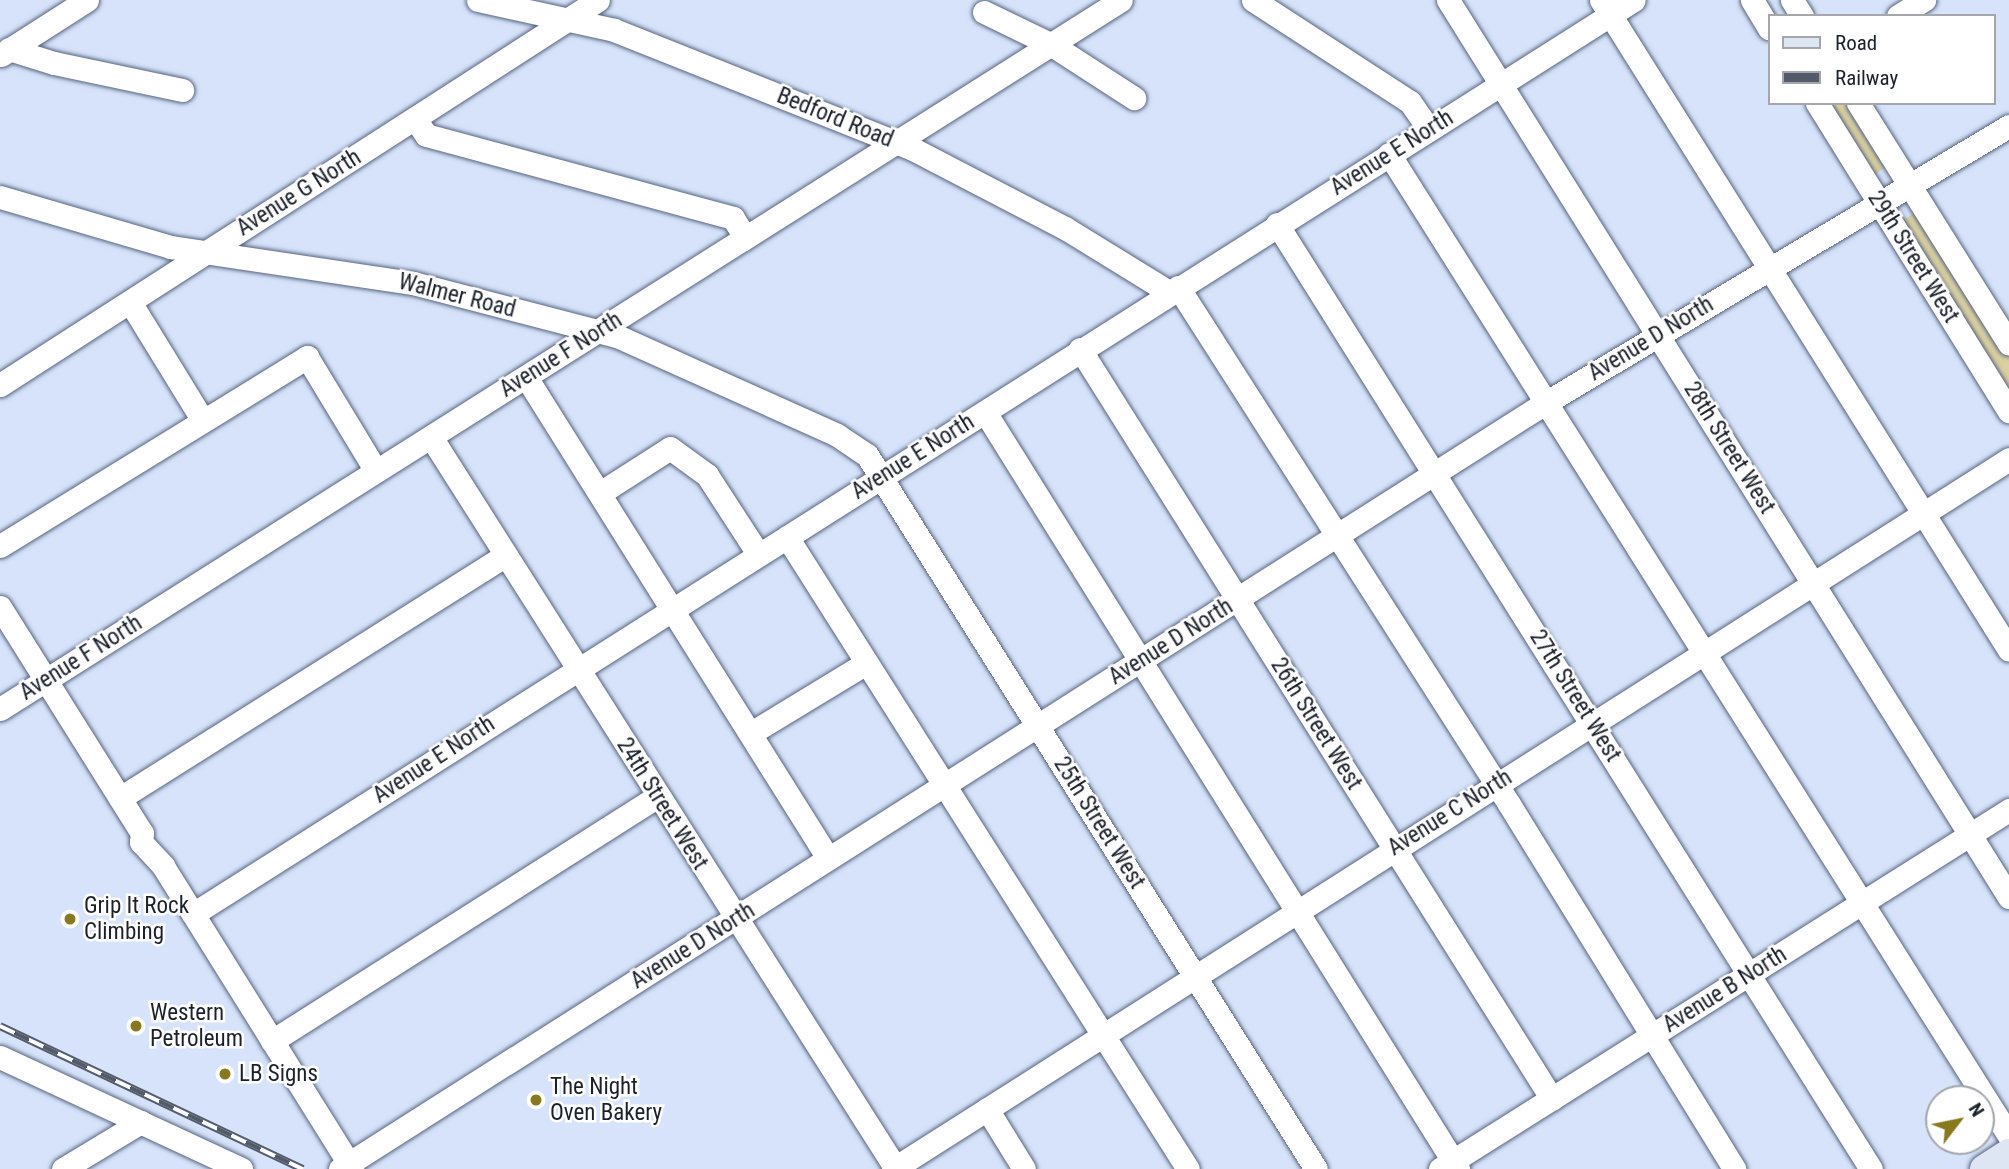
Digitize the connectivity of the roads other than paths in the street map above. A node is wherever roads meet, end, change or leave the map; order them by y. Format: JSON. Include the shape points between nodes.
{"nodes":[{"id":1,"x":87,"y":0,"type":"edge"},
{"id":2,"x":478,"y":0,"type":"edge"},
{"id":3,"x":598,"y":0,"type":"edge"},
{"id":4,"x":1121,"y":0,"type":"edge"},
{"id":5,"x":1253,"y":0,"type":"edge"},
{"id":6,"x":1448,"y":0,"type":"edge"},
{"id":7,"x":1634,"y":0,"type":"edge"},
{"id":8,"x":1752,"y":0,"type":"edge"},
{"id":9,"x":1924,"y":0,"type":"edge"},
{"id":10,"x":1606,"y":7,"type":"edge"},
{"id":11,"x":984,"y":12,"type":"dead end"},
{"id":12,"x":1901,"y":14,"type":"edge"},
{"id":13,"x":569,"y":19,"type":"junction"},
{"id":14,"x":1768,"y":26,"type":"edge"},
{"id":15,"x":1052,"y":45,"type":"junction"},
{"id":16,"x":5,"y":52,"type":"edge"},
{"id":17,"x":1501,"y":84,"type":"junction"},
{"id":18,"x":182,"y":90,"type":"dead end"},
{"id":19,"x":1134,"y":98,"type":"dead end"},
{"id":20,"x":1818,"y":105,"type":"edge"},
{"id":21,"x":1859,"y":105,"type":"edge"},
{"id":22,"x":415,"y":119,"type":"junction"},
{"id":23,"x":2009,"y":125,"type":"edge"},
{"id":24,"x":1429,"y":129,"type":"junction"},
{"id":25,"x":896,"y":142,"type":"junction"},
{"id":26,"x":1389,"y":154,"type":"junction"},
{"id":27,"x":1911,"y":186,"type":"junction"},
{"id":28,"x":0,"y":197,"type":"edge"},
{"id":29,"x":1879,"y":202,"type":"junction"},
{"id":30,"x":1277,"y":224,"type":"junction"},
{"id":31,"x":746,"y":237,"type":"junction"},
{"id":32,"x":205,"y":253,"type":"junction"},
{"id":33,"x":1769,"y":269,"type":"junction"},
{"id":34,"x":1174,"y":290,"type":"junction"},
{"id":35,"x":130,"y":302,"type":"junction"},
{"id":36,"x":597,"y":332,"type":"junction"},
{"id":37,"x":1657,"y":334,"type":"junction"},
{"id":38,"x":2009,"y":344,"type":"edge"},
{"id":39,"x":1080,"y":349,"type":"junction"},
{"id":40,"x":526,"y":377,"type":"junction"},
{"id":41,"x":0,"y":385,"type":"edge"},
{"id":42,"x":1545,"y":404,"type":"junction"},
{"id":43,"x":2009,"y":411,"type":"edge"},
{"id":44,"x":985,"y":412,"type":"junction"},
{"id":45,"x":202,"y":419,"type":"junction"},
{"id":46,"x":431,"y":437,"type":"junction"},
{"id":47,"x":2009,"y":459,"type":"edge"},
{"id":48,"x":376,"y":471,"type":"junction"},
{"id":49,"x":1433,"y":475,"type":"junction"},
{"id":50,"x":883,"y":476,"type":"junction"},
{"id":51,"x":600,"y":493,"type":"junction"},
{"id":52,"x":1923,"y":513,"type":"junction"},
{"id":53,"x":787,"y":537,"type":"junction"},
{"id":54,"x":1339,"y":538,"type":"junction"},
{"id":55,"x":0,"y":546,"type":"edge"},
{"id":56,"x":506,"y":555,"type":"junction"},
{"id":57,"x":759,"y":555,"type":"junction"},
{"id":58,"x":1813,"y":583,"type":"junction"},
{"id":59,"x":1237,"y":600,"type":"junction"},
{"id":60,"x":0,"y":607,"type":"edge"},
{"id":61,"x":673,"y":609,"type":"junction"},
{"id":62,"x":2009,"y":650,"type":"edge"},
{"id":63,"x":1703,"y":653,"type":"junction"},
{"id":64,"x":1141,"y":662,"type":"junction"},
{"id":65,"x":866,"y":663,"type":"junction"},
{"id":66,"x":578,"y":669,"type":"junction"},
{"id":67,"x":46,"y":680,"type":"junction"},
{"id":68,"x":0,"y":709,"type":"edge"},
{"id":69,"x":1593,"y":723,"type":"junction"},
{"id":70,"x":1039,"y":724,"type":"junction"},
{"id":71,"x":751,"y":733,"type":"junction"},
{"id":72,"x":1496,"y":784,"type":"junction"},
{"id":73,"x":943,"y":785,"type":"junction"},
{"id":74,"x":657,"y":797,"type":"junction"},
{"id":75,"x":120,"y":798,"type":"junction"},
{"id":76,"x":2009,"y":810,"type":"edge"},
{"id":77,"x":1970,"y":835,"type":"junction"},
{"id":78,"x":1394,"y":848,"type":"junction"},
{"id":79,"x":828,"y":858,"type":"junction"},
{"id":80,"x":2009,"y":897,"type":"edge"},
{"id":81,"x":1862,"y":902,"type":"junction"},
{"id":82,"x":1294,"y":912,"type":"junction"},
{"id":83,"x":193,"y":914,"type":"junction"},
{"id":84,"x":736,"y":919,"type":"junction"},
{"id":85,"x":1747,"y":975,"type":"junction"},
{"id":86,"x":1195,"y":977,"type":"junction"},
{"id":87,"x":1654,"y":1035,"type":"junction"},
{"id":88,"x":1103,"y":1036,"type":"junction"},
{"id":89,"x":272,"y":1041,"type":"junction"},
{"id":90,"x":0,"y":1057,"type":"edge"},
{"id":91,"x":1552,"y":1099,"type":"junction"},
{"id":92,"x":987,"y":1110,"type":"junction"},
{"id":93,"x":141,"y":1122,"type":"junction"},
{"id":94,"x":2009,"y":1136,"type":"edge"},
{"id":95,"x":2009,"y":1153,"type":"edge"},
{"id":96,"x":1180,"y":1166,"type":"edge"},
{"id":97,"x":1450,"y":1166,"type":"edge"},
{"id":98,"x":1726,"y":1166,"type":"edge"},
{"id":99,"x":347,"y":1167,"type":"edge"},
{"id":100,"x":63,"y":1169,"type":"edge"},
{"id":101,"x":242,"y":1169,"type":"edge"},
{"id":102,"x":895,"y":1169,"type":"edge"},
{"id":103,"x":1024,"y":1169,"type":"edge"},
{"id":104,"x":1316,"y":1169,"type":"edge"},
{"id":105,"x":1871,"y":1169,"type":"edge"},
{"id":106,"x":1984,"y":1169,"type":"edge"}],
"edges":[{"from":1,"to":16,"type":"street"},
{"from":2,"to":13,"type":"street","name":"Bedford Road"},
{"from":3,"to":13,"type":"street","name":"Avenue G North"},
{"from":4,"to":15,"type":"street","name":"Avenue F North"},
{"from":5,"to":24,"type":"street","via":[[1410,102]]},
{"from":6,"to":17,"type":"street","name":"28th Street West"},
{"from":7,"to":10,"type":"street","name":"Avenue E North"},
{"from":8,"to":14,"type":"street"},
{"from":9,"to":12,"type":"street"},
{"from":10,"to":17,"type":"street","name":"Avenue E North"},
{"from":10,"to":33,"type":"street"},
{"from":11,"to":15,"type":"street"},
{"from":13,"to":22,"type":"street","name":"Avenue G North"},
{"from":13,"to":25,"type":"street","name":"Bedford Road","via":[[614,30]]},
{"from":15,"to":19,"type":"street"},
{"from":15,"to":25,"type":"street","name":"Avenue F North"},
{"from":16,"to":18,"type":"street"},
{"from":17,"to":24,"type":"street","name":"Avenue E North"},
{"from":17,"to":37,"type":"street","name":"28th Street West"},
{"from":20,"to":29,"type":"street","name":"29th Street West"},
{"from":21,"to":27,"type":"street","name":"29th Street West"},
{"from":22,"to":31,"type":"street","via":[[426,135],[733,218]]},
{"from":22,"to":32,"type":"street","name":"Avenue G North"},
{"from":23,"to":27,"type":"street","name":"Avenue D North"},
{"from":24,"to":26,"type":"street","name":"Avenue E North"},
{"from":25,"to":31,"type":"street","name":"Avenue F North"},
{"from":25,"to":34,"type":"street","name":"Bedford Road","via":[[962,171]]},
{"from":26,"to":30,"type":"street","name":"Avenue E North"},
{"from":26,"to":42,"type":"street"},
{"from":27,"to":29,"type":"street","name":"Avenue D North"},
{"from":27,"to":38,"type":"street","name":"29th Street West"},
{"from":28,"to":32,"type":"street","name":"Walmer Road"},
{"from":29,"to":33,"type":"street","name":"Avenue D North"},
{"from":29,"to":43,"type":"street","name":"29th Street West"},
{"from":30,"to":34,"type":"street","name":"Avenue E North"},
{"from":30,"to":49,"type":"street","name":"27th Street West"},
{"from":31,"to":36,"type":"street","name":"Avenue F North"},
{"from":32,"to":35,"type":"street","name":"Avenue G North"},
{"from":32,"to":36,"type":"street","name":"Walmer Road","via":[[413,283]]},
{"from":33,"to":37,"type":"street","name":"Avenue D North"},
{"from":33,"to":52,"type":"street"},
{"from":34,"to":39,"type":"street","name":"Avenue E North"},
{"from":34,"to":54,"type":"street"},
{"from":35,"to":41,"type":"street","name":"Avenue G North"},
{"from":35,"to":45,"type":"street"},
{"from":36,"to":40,"type":"street","name":"Avenue F North"},
{"from":36,"to":50,"type":"street","name":"Walmer Road","via":[[633,343],[836,435],[867,455]]},
{"from":37,"to":42,"type":"street","name":"Avenue D North"},
{"from":37,"to":58,"type":"street","name":"28th Street West"},
{"from":39,"to":44,"type":"street","name":"Avenue E North"},
{"from":39,"to":59,"type":"street","name":"26th Street West"},
{"from":40,"to":46,"type":"street","name":"Avenue F North"},
{"from":40,"to":51,"type":"street"},
{"from":42,"to":49,"type":"street","name":"Avenue D North"},
{"from":42,"to":63,"type":"street"},
{"from":44,"to":50,"type":"street","name":"Avenue E North"},
{"from":44,"to":64,"type":"street"},
{"from":45,"to":48,"type":"street","via":[[307,357]]},
{"from":45,"to":55,"type":"street"},
{"from":46,"to":48,"type":"street","name":"Avenue F North"},
{"from":46,"to":56,"type":"street","name":"24th Street West"},
{"from":47,"to":52,"type":"street","name":"Avenue C North"},
{"from":48,"to":67,"type":"street","name":"Avenue F North"},
{"from":49,"to":54,"type":"street","name":"Avenue D North"},
{"from":49,"to":69,"type":"street","name":"27th Street West"},
{"from":50,"to":53,"type":"street","name":"Avenue E North"},
{"from":50,"to":70,"type":"street","name":"25th Street West"},
{"from":51,"to":57,"type":"street","via":[[670,448],[707,475]]},
{"from":51,"to":61,"type":"street"},
{"from":52,"to":58,"type":"street","name":"Avenue C North"},
{"from":52,"to":62,"type":"street"},
{"from":53,"to":57,"type":"street","name":"Avenue E North"},
{"from":53,"to":65,"type":"street"},
{"from":54,"to":59,"type":"street","name":"Avenue D North"},
{"from":54,"to":72,"type":"street"},
{"from":56,"to":66,"type":"street","name":"24th Street West"},
{"from":56,"to":75,"type":"street"},
{"from":57,"to":61,"type":"street","name":"Avenue E North"},
{"from":58,"to":63,"type":"street","name":"Avenue C North"},
{"from":58,"to":77,"type":"street","name":"28th Street West"},
{"from":59,"to":64,"type":"street","name":"Avenue D North"},
{"from":59,"to":78,"type":"street","name":"26th Street West"},
{"from":60,"to":67,"type":"street"},
{"from":61,"to":66,"type":"street","name":"Avenue E North"},
{"from":61,"to":71,"type":"street"},
{"from":63,"to":69,"type":"street","name":"Avenue C North"},
{"from":63,"to":81,"type":"street"},
{"from":64,"to":70,"type":"street","name":"Avenue D North"},
{"from":64,"to":82,"type":"street"},
{"from":65,"to":71,"type":"street"},
{"from":65,"to":73,"type":"street"},
{"from":66,"to":74,"type":"street","name":"24th Street West"},
{"from":66,"to":83,"type":"street","name":"Avenue E North"},
{"from":67,"to":68,"type":"street","name":"Avenue F North"},
{"from":67,"to":75,"type":"street"},
{"from":69,"to":72,"type":"street","name":"Avenue C North"},
{"from":69,"to":85,"type":"street","name":"27th Street West"},
{"from":70,"to":73,"type":"street","name":"Avenue D North"},
{"from":70,"to":86,"type":"street","name":"25th Street West"},
{"from":71,"to":79,"type":"street"},
{"from":72,"to":78,"type":"street","name":"Avenue C North"},
{"from":72,"to":87,"type":"street"},
{"from":73,"to":79,"type":"street","name":"Avenue D North"},
{"from":73,"to":88,"type":"street"},
{"from":74,"to":84,"type":"street","name":"24th Street West"},
{"from":74,"to":89,"type":"street"},
{"from":75,"to":83,"type":"street","via":[[142,833],[141,842],[163,866]]},
{"from":76,"to":77,"type":"street","name":"Avenue B North"},
{"from":77,"to":80,"type":"street","name":"28th Street West"},
{"from":77,"to":81,"type":"street","name":"Avenue B North"},
{"from":78,"to":82,"type":"street","name":"Avenue C North"},
{"from":78,"to":91,"type":"street","name":"26th Street West"},
{"from":79,"to":84,"type":"street","name":"Avenue D North"},
{"from":81,"to":85,"type":"street","name":"Avenue B North"},
{"from":81,"to":94,"type":"street"},
{"from":82,"to":86,"type":"street","name":"Avenue C North"},
{"from":82,"to":97,"type":"street"},
{"from":83,"to":89,"type":"street"},
{"from":84,"to":99,"type":"street","name":"Avenue D North"},
{"from":84,"to":102,"type":"street","name":"24th Street West"},
{"from":85,"to":87,"type":"street","name":"Avenue B North"},
{"from":85,"to":105,"type":"street","name":"27th Street West"},
{"from":86,"to":88,"type":"street","name":"Avenue C North"},
{"from":86,"to":104,"type":"street","name":"25th Street West"},
{"from":87,"to":91,"type":"street","name":"Avenue B North"},
{"from":87,"to":98,"type":"street"},
{"from":88,"to":92,"type":"street","name":"Avenue C North"},
{"from":88,"to":96,"type":"street"},
{"from":89,"to":99,"type":"street"},
{"from":90,"to":93,"type":"street"},
{"from":91,"to":97,"type":"street","name":"Avenue B North"},
{"from":92,"to":102,"type":"street","name":"Avenue C North"},
{"from":92,"to":103,"type":"street"},
{"from":93,"to":100,"type":"street"},
{"from":93,"to":101,"type":"street"},
{"from":95,"to":106,"type":"main road"}]}
